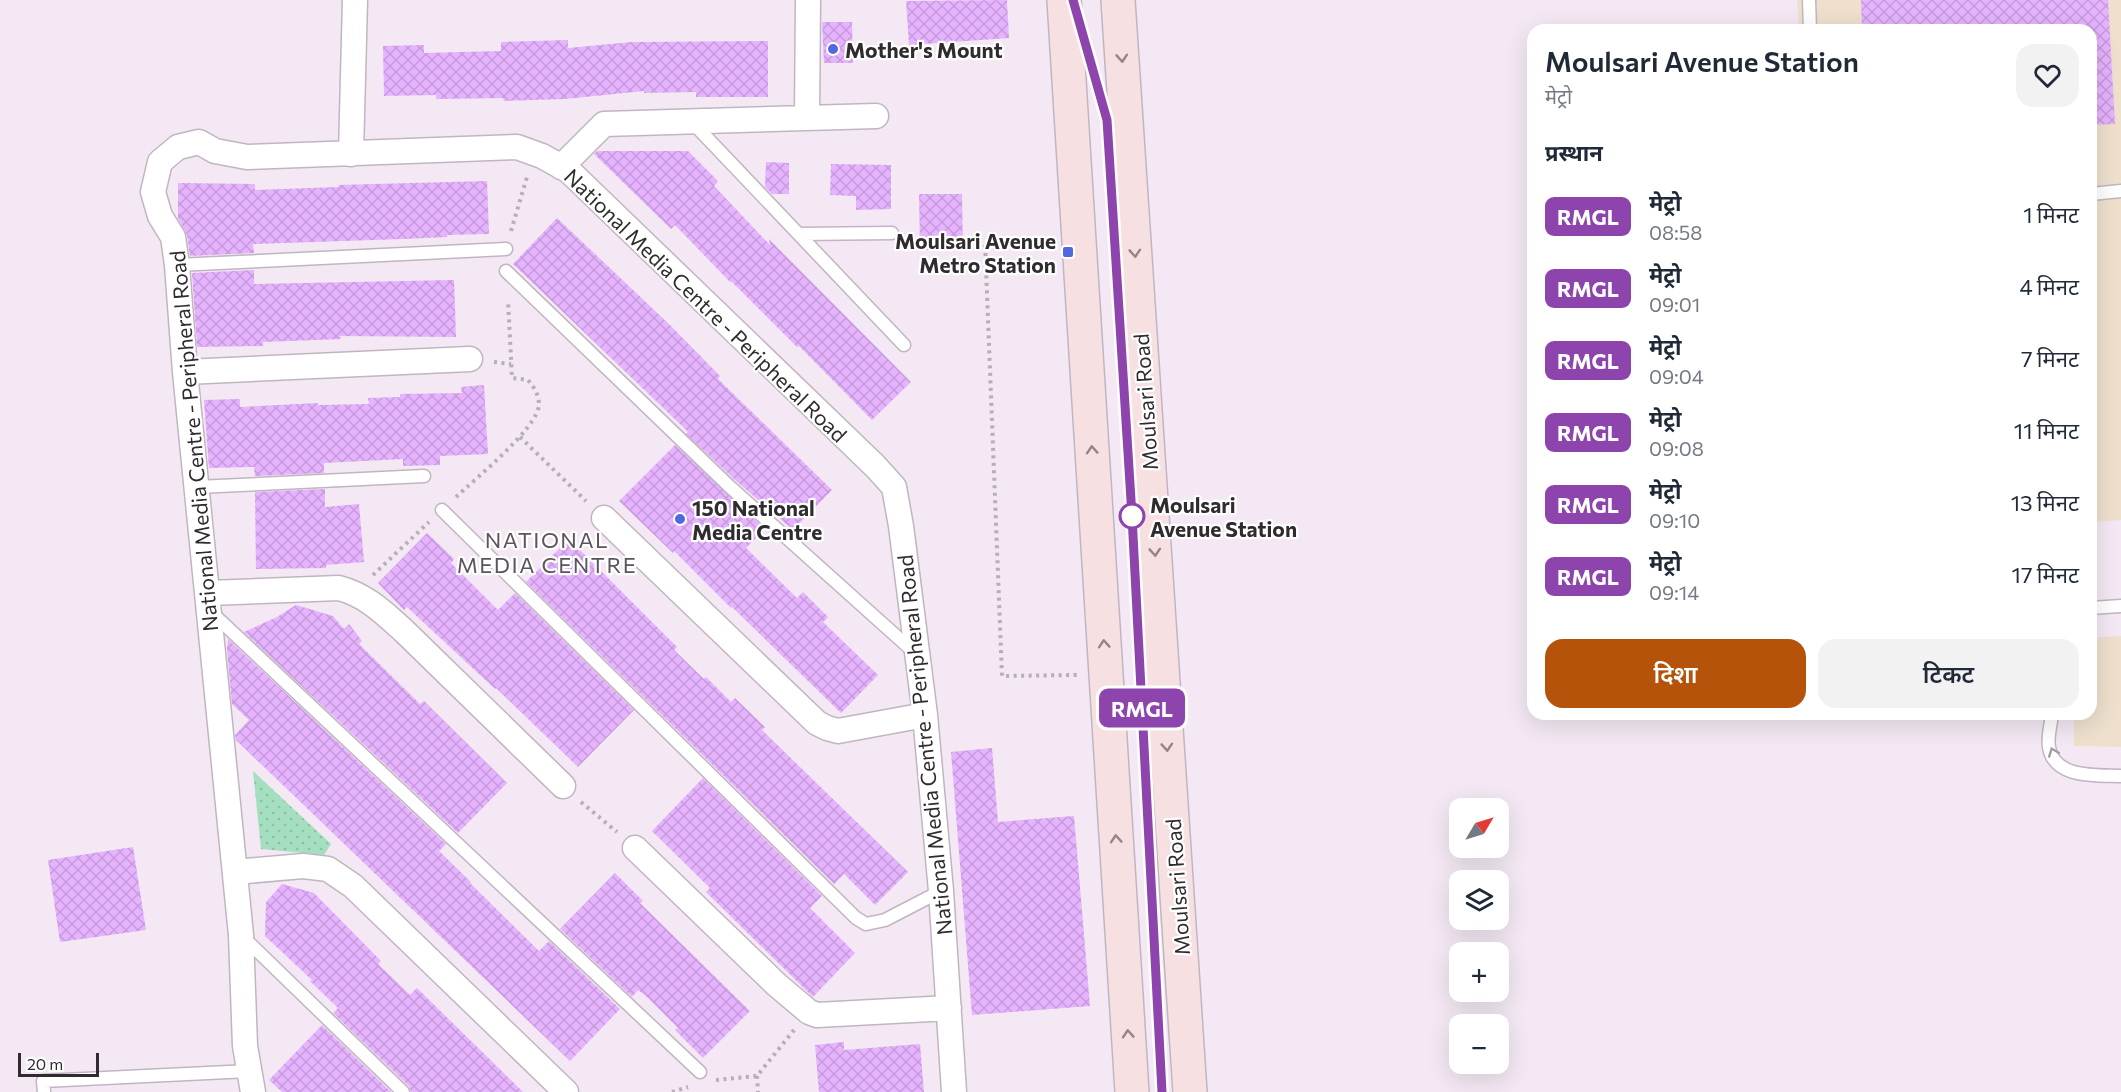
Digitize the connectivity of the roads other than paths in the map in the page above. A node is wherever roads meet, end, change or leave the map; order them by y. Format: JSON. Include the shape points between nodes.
{"nodes":[{"id":1,"x":356,"y":0,"type":"edge"},
{"id":2,"x":808,"y":0,"type":"edge"},
{"id":3,"x":1064,"y":0,"type":"edge"},
{"id":4,"x":1118,"y":0,"type":"edge"},
{"id":5,"x":1809,"y":0,"type":"edge"},
{"id":6,"x":1810,"y":24,"type":"edge"},
{"id":7,"x":876,"y":116,"type":"dead end"},
{"id":8,"x":807,"y":117,"type":"junction"},
{"id":9,"x":692,"y":121,"type":"junction"},
{"id":10,"x":351,"y":154,"type":"junction"},
{"id":11,"x":561,"y":167,"type":"junction"},
{"id":12,"x":2121,"y":191,"type":"edge"},
{"id":13,"x":2097,"y":193,"type":"edge"},
{"id":14,"x":892,"y":233,"type":"dead end"},
{"id":15,"x":800,"y":234,"type":"junction"},
{"id":16,"x":506,"y":249,"type":"road end"},
{"id":17,"x":177,"y":266,"type":"junction"},
{"id":18,"x":506,"y":271,"type":"road end"},
{"id":19,"x":904,"y":345,"type":"dead end"},
{"id":20,"x":470,"y":360,"type":"dead end"},
{"id":21,"x":185,"y":372,"type":"junction"},
{"id":22,"x":424,"y":476,"type":"dead end"},
{"id":23,"x":197,"y":487,"type":"junction"},
{"id":24,"x":442,"y":510,"type":"road end"},
{"id":25,"x":604,"y":518,"type":"road end"},
{"id":26,"x":208,"y":602,"type":"junction"},
{"id":27,"x":2121,"y":606,"type":"edge"},
{"id":28,"x":2097,"y":608,"type":"edge"},
{"id":29,"x":918,"y":654,"type":"junction"},
{"id":30,"x":925,"y":715,"type":"junction"},
{"id":31,"x":2051,"y":720,"type":"edge"},
{"id":32,"x":2121,"y":776,"type":"edge"},
{"id":33,"x":563,"y":786,"type":"road end"},
{"id":34,"x":635,"y":848,"type":"road end"},
{"id":35,"x":236,"y":872,"type":"junction"},
{"id":36,"x":941,"y":891,"type":"junction"},
{"id":37,"x":241,"y":935,"type":"junction"},
{"id":38,"x":949,"y":1008,"type":"junction"},
{"id":39,"x":701,"y":1079,"type":"road end"},
{"id":40,"x":251,"y":1081,"type":"edge"},
{"id":41,"x":44,"y":1092,"type":"edge"},
{"id":42,"x":403,"y":1092,"type":"edge"},
{"id":43,"x":566,"y":1092,"type":"edge"},
{"id":44,"x":954,"y":1092,"type":"edge"},
{"id":45,"x":1132,"y":1092,"type":"edge"},
{"id":46,"x":1190,"y":1092,"type":"edge"}],
"edges":[{"from":1,"to":10,"type":"street"},
{"from":2,"to":8,"type":"street"},
{"from":45,"to":3,"type":"street","one_way":true},
{"from":4,"to":46,"type":"street","name":"Moulsari Road","one_way":true},
{"from":5,"to":6,"type":"lane"},
{"from":7,"to":8,"type":"street"},
{"from":8,"to":9,"type":"street"},
{"from":9,"to":11,"type":"street","via":[[604,124]]},
{"from":9,"to":15,"type":"lane"},
{"from":10,"to":11,"type":"street","name":"National Media Centre - Peripheral Road","via":[[518,147]]},
{"from":10,"to":17,"type":"street","name":"National Media Centre - Peripheral Road","via":[[247,157],[215,152],[199,142],[178,147],[160,162],[153,192],[160,216],[173,237]]},
{"from":11,"to":29,"type":"street","name":"National Media Centre - Peripheral Road","via":[[894,488]]},
{"from":12,"to":13,"type":"lane"},
{"from":14,"to":15,"type":"lane"},
{"from":15,"to":19,"type":"lane"},
{"from":16,"to":17,"type":"lane"},
{"from":17,"to":21,"type":"street","name":"National Media Centre - Peripheral Road"},
{"from":18,"to":29,"type":"lane","via":[[729,486]]},
{"from":20,"to":21,"type":"street"},
{"from":21,"to":23,"type":"street","name":"National Media Centre - Peripheral Road"},
{"from":22,"to":23,"type":"lane"},
{"from":23,"to":26,"type":"street","name":"National Media Centre - Peripheral Road"},
{"from":24,"to":36,"type":"lane","via":[[856,918],[866,924],[885,920]]},
{"from":25,"to":30,"type":"street","via":[[826,729],[838,731]]},
{"from":26,"to":33,"type":"street","via":[[339,588],[356,592],[381,609]]},
{"from":26,"to":35,"type":"street","name":"National Media Centre - Peripheral Road"},
{"from":26,"to":39,"type":"lane"},
{"from":27,"to":28,"type":"lane"},
{"from":29,"to":30,"type":"street","name":"National Media Centre - Peripheral Road"},
{"from":30,"to":36,"type":"street","name":"National Media Centre - Peripheral Road"},
{"from":32,"to":31,"type":"lane","one_way":true,"via":[[2079,774],[2058,766],[2049,747]]},
{"from":34,"to":38,"type":"street","via":[[809,1012]]},
{"from":35,"to":37,"type":"street","name":"National Media Centre - Peripheral Road"},
{"from":35,"to":43,"type":"street","via":[[303,866],[328,869],[353,886]]},
{"from":36,"to":38,"type":"street","name":"National Media Centre - Peripheral Road"},
{"from":37,"to":40,"type":"street","name":"National Media Centre - Peripheral Road","via":[[245,1046]]},
{"from":37,"to":42,"type":"lane"},
{"from":38,"to":44,"type":"street","name":"National Media Centre - Peripheral Road"},
{"from":40,"to":41,"type":"lane","via":[[43,1081]]}]}
